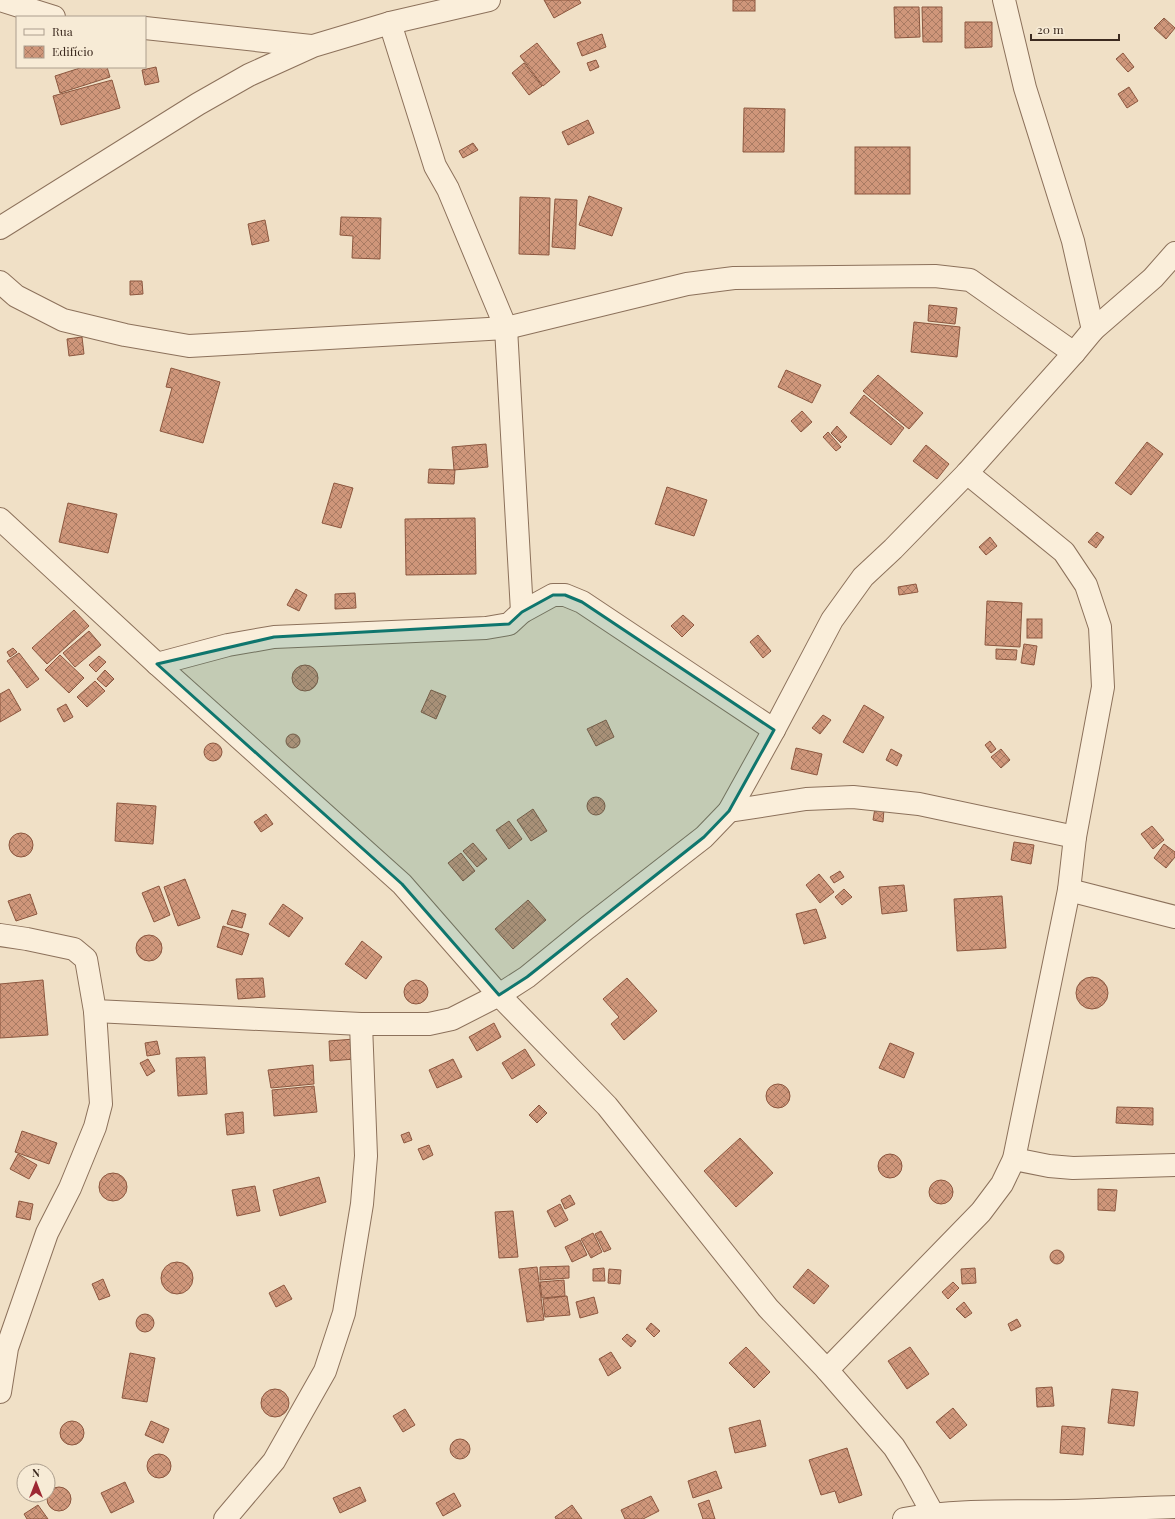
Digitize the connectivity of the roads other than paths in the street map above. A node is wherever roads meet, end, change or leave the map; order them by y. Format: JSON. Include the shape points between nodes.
{"nodes":[{"id":1,"x":0,"y":0,"type":"edge"},
{"id":2,"x":489,"y":0,"type":"edge"},
{"id":3,"x":1004,"y":0,"type":"edge"},
{"id":4,"x":51,"y":16,"type":"edge"},
{"id":5,"x":390,"y":24,"type":"junction"},
{"id":6,"x":146,"y":28,"type":"edge"},
{"id":7,"x":313,"y":46,"type":"junction"},
{"id":8,"x":0,"y":228,"type":"edge"},
{"id":9,"x":1175,"y":253,"type":"edge"},
{"id":10,"x":1175,"y":276,"type":"edge"},
{"id":11,"x":1153,"y":278,"type":"junction"},
{"id":12,"x":0,"y":282,"type":"edge"},
{"id":13,"x":506,"y":328,"type":"junction"},
{"id":14,"x":1093,"y":330,"type":"junction"},
{"id":15,"x":1074,"y":353,"type":"junction"},
{"id":16,"x":967,"y":473,"type":"junction"},
{"id":17,"x":0,"y":519,"type":"edge"},
{"id":18,"x":522,"y":612,"type":"junction"},
{"id":19,"x":157,"y":664,"type":"junction"},
{"id":20,"x":774,"y":730,"type":"junction"},
{"id":21,"x":730,"y":811,"type":"junction"},
{"id":22,"x":1075,"y":837,"type":"junction"},
{"id":23,"x":1069,"y":890,"type":"junction"},
{"id":24,"x":1175,"y":916,"type":"edge"},
{"id":25,"x":0,"y":935,"type":"edge"},
{"id":26,"x":499,"y":995,"type":"junction"},
{"id":27,"x":95,"y":1011,"type":"junction"},
{"id":28,"x":361,"y":1024,"type":"junction"},
{"id":29,"x":1014,"y":1159,"type":"junction"},
{"id":30,"x":1175,"y":1165,"type":"edge"},
{"id":31,"x":4,"y":1346,"type":"edge"},
{"id":32,"x":827,"y":1370,"type":"junction"},
{"id":33,"x":0,"y":1392,"type":"edge"},
{"id":34,"x":1175,"y":1507,"type":"edge"},
{"id":35,"x":933,"y":1514,"type":"junction"},
{"id":36,"x":998,"y":1515,"type":"edge"},
{"id":37,"x":225,"y":1519,"type":"edge"},
{"id":38,"x":904,"y":1519,"type":"edge"}],
"edges":[{"from":1,"to":4,"type":"street"},
{"from":2,"to":5,"type":"street"},
{"from":3,"to":14,"type":"street","via":[[1025,88],[1073,241]]},
{"from":5,"to":7,"type":"street"},
{"from":5,"to":13,"type":"street","via":[[435,166],[448,189]]},
{"from":6,"to":7,"type":"street"},
{"from":7,"to":8,"type":"street","via":[[249,75],[198,104]]},
{"from":9,"to":11,"type":"street"},
{"from":10,"to":11,"type":"street"},
{"from":11,"to":14,"type":"street"},
{"from":12,"to":13,"type":"street","via":[[16,296],[63,320],[125,335],[189,346]]},
{"from":13,"to":15,"type":"street","via":[[687,284],[734,278],[935,276],[970,280]]},
{"from":13,"to":18,"type":"street"},
{"from":14,"to":15,"type":"street"},
{"from":15,"to":16,"type":"street"},
{"from":16,"to":20,"type":"street","via":[[894,549],[863,577],[832,620]]},
{"from":16,"to":22,"type":"street","via":[[1064,552],[1086,585],[1100,627],[1104,687]]},
{"from":17,"to":19,"type":"street"},
{"from":18,"to":19,"type":"street","via":[[509,624],[486,628],[274,636]]},
{"from":18,"to":20,"type":"street","via":[[553,594],[566,594],[582,602]]},
{"from":19,"to":26,"type":"street","via":[[402,884]]},
{"from":20,"to":21,"type":"street"},
{"from":21,"to":22,"type":"street","via":[[806,799],[853,797],[918,804]]},
{"from":21,"to":26,"type":"street","via":[[704,837],[527,977]]},
{"from":22,"to":23,"type":"street"},
{"from":23,"to":24,"type":"street"},
{"from":23,"to":29,"type":"street"},
{"from":25,"to":27,"type":"street","via":[[74,949],[86,959]]},
{"from":26,"to":28,"type":"street","via":[[452,1018],[429,1024]]},
{"from":26,"to":32,"type":"street","via":[[607,1106],[768,1308]]},
{"from":27,"to":28,"type":"street"},
{"from":27,"to":31,"type":"street","via":[[101,1104],[95,1127],[70,1188],[47,1233]]},
{"from":28,"to":37,"type":"street","via":[[366,1156],[362,1204],[344,1313],[324,1371],[274,1461]]},
{"from":29,"to":30,"type":"street","via":[[1073,1168]]},
{"from":29,"to":32,"type":"street","via":[[1002,1184],[981,1212]]},
{"from":31,"to":33,"type":"street"},
{"from":32,"to":35,"type":"street","via":[[894,1447]]},
{"from":34,"to":36,"type":"street"},
{"from":35,"to":36,"type":"street"},
{"from":35,"to":38,"type":"street"}]}
